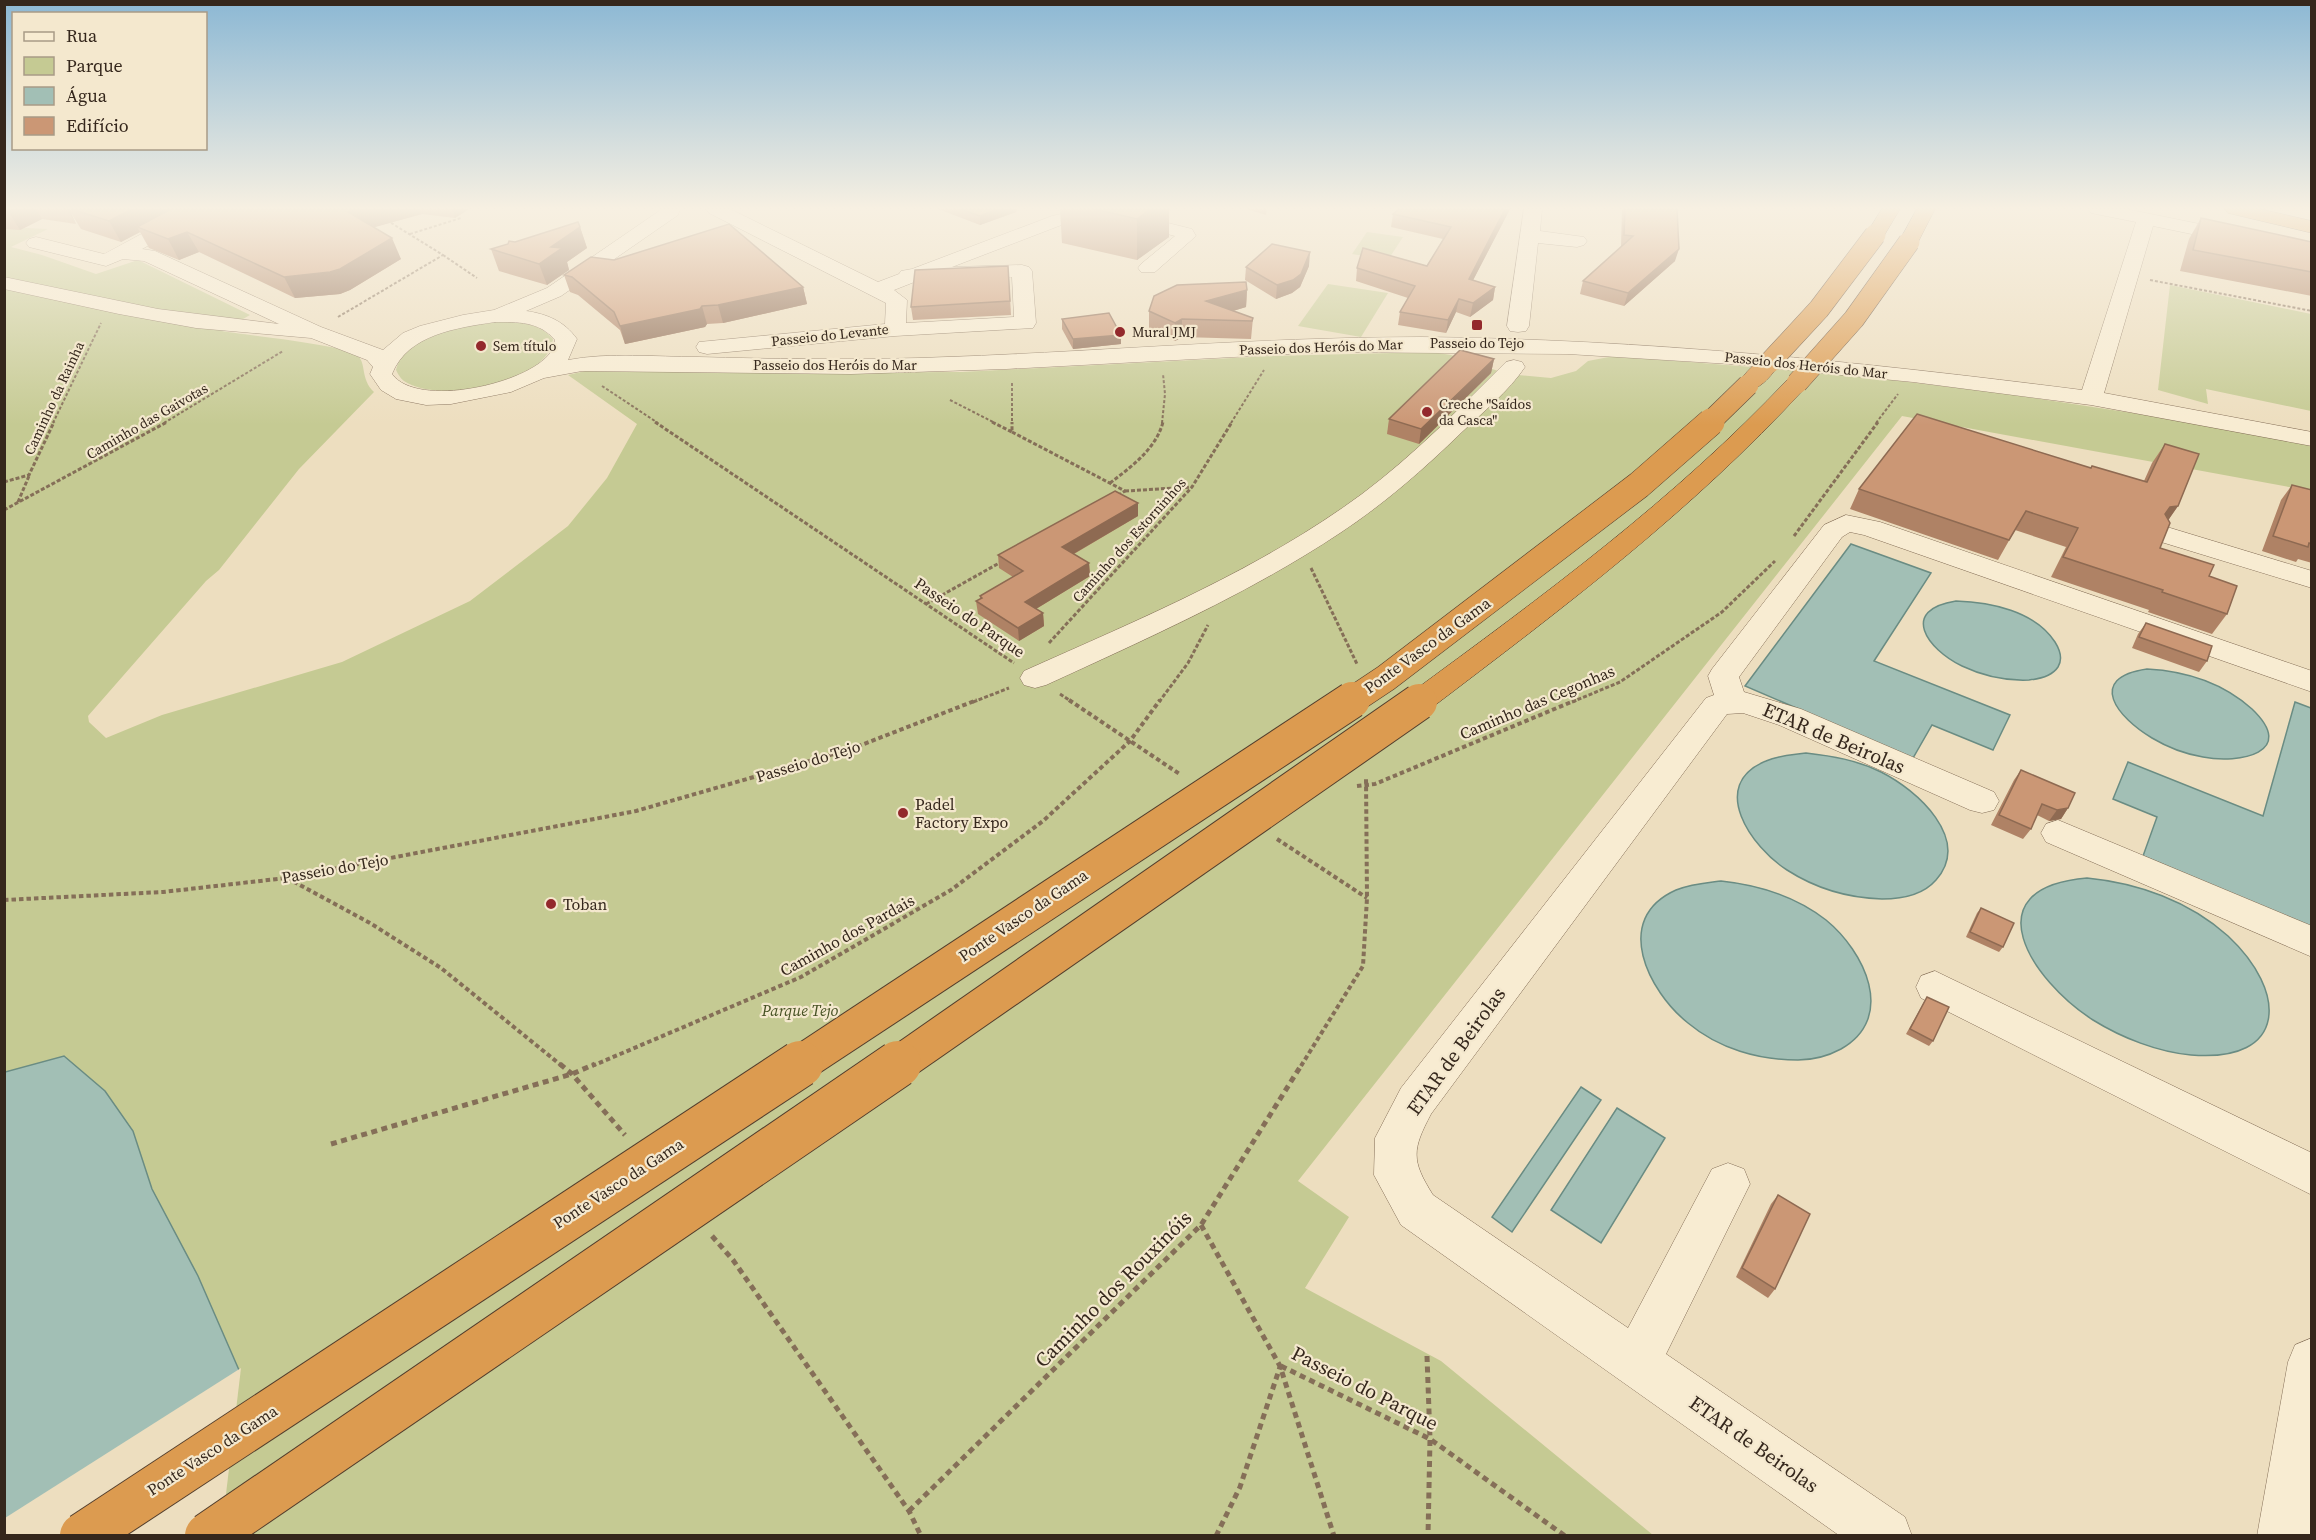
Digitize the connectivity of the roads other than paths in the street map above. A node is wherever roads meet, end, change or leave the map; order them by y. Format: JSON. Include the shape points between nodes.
{"nodes":[{"id":1,"x":203,"y":281,"type":"edge"},
{"id":2,"x":570,"y":281,"type":"edge"},
{"id":3,"x":861,"y":281,"type":"edge"},
{"id":4,"x":895,"y":281,"type":"edge"},
{"id":5,"x":1023,"y":281,"type":"edge"},
{"id":6,"x":1524,"y":281,"type":"edge"},
{"id":7,"x":1842,"y":281,"type":"edge"},
{"id":8,"x":1881,"y":281,"type":"edge"},
{"id":9,"x":2128,"y":281,"type":"edge"},
{"id":10,"x":4,"y":283,"type":"edge"},
{"id":11,"x":877,"y":289,"type":"junction"},
{"id":12,"x":32,"y":290,"type":"junction"},
{"id":13,"x":554,"y":292,"type":"junction"},
{"id":14,"x":14,"y":303,"type":"dead end"},
{"id":15,"x":495,"y":316,"type":"junction"},
{"id":16,"x":539,"y":319,"type":"junction"},
{"id":17,"x":1518,"y":326,"type":"junction"},
{"id":18,"x":895,"y":330,"type":"junction"},
{"id":19,"x":313,"y":332,"type":"junction"},
{"id":20,"x":417,"y":336,"type":"junction"},
{"id":21,"x":566,"y":339,"type":"junction"},
{"id":22,"x":344,"y":341,"type":"junction"},
{"id":23,"x":1474,"y":344,"type":"junction"},
{"id":24,"x":1568,"y":347,"type":"junction"},
{"id":25,"x":610,"y":356,"type":"junction"},
{"id":26,"x":632,"y":363,"type":"junction"},
{"id":27,"x":383,"y":365,"type":"junction"},
{"id":28,"x":1528,"y":368,"type":"junction"},
{"id":29,"x":541,"y":372,"type":"junction"},
{"id":30,"x":2091,"y":398,"type":"junction"},
{"id":31,"x":2312,"y":439,"type":"edge"},
{"id":32,"x":2168,"y":535,"type":"edge"},
{"id":33,"x":2312,"y":580,"type":"edge"},
{"id":34,"x":1035,"y":678,"type":"road end"},
{"id":35,"x":2312,"y":682,"type":"edge"},
{"id":36,"x":1732,"y":703,"type":"junction"},
{"id":37,"x":1982,"y":801,"type":"dead end"},
{"id":38,"x":2058,"y":833,"type":"dead end"},
{"id":39,"x":2312,"y":942,"type":"edge"},
{"id":40,"x":1935,"y":987,"type":"dead end"},
{"id":41,"x":2312,"y":1175,"type":"edge"},
{"id":42,"x":1728,"y":1184,"type":"dead end"},
{"id":43,"x":1636,"y":1362,"type":"junction"},
{"id":44,"x":2312,"y":1362,"type":"edge"},
{"id":45,"x":82,"y":1536,"type":"edge"},
{"id":46,"x":208,"y":1536,"type":"edge"},
{"id":47,"x":1886,"y":1536,"type":"edge"},
{"id":48,"x":2283,"y":1536,"type":"edge"}],
"edges":[{"from":1,"to":19,"type":"street"},
{"from":2,"to":13,"type":"street"},
{"from":3,"to":11,"type":"street"},
{"from":4,"to":11,"type":"street"},
{"from":5,"to":18,"type":"street","via":[[1025,323]]},
{"from":6,"to":17,"type":"street"},
{"from":7,"to":45,"type":"highway","name":"Ponte Vasco da Gama","bridge":true,"via":[[1720,414],[1639,485],[1386,678]]},
{"from":8,"to":46,"type":"highway","bridge":true,"via":[[1854,319],[1785,397],[1671,506],[1575,585],[1419,702]]},
{"from":9,"to":30,"type":"street"},
{"from":10,"to":12,"type":"street"},
{"from":11,"to":18,"type":"street","name":"Passeio do Levante","via":[[897,300]]},
{"from":12,"to":14,"type":"street"},
{"from":12,"to":19,"type":"street","via":[[230,327]]},
{"from":13,"to":15,"type":"street"},
{"from":13,"to":16,"type":"street"},
{"from":15,"to":16,"type":"street"},
{"from":15,"to":20,"type":"street","via":[[452,323]]},
{"from":16,"to":21,"type":"street","via":[[558,327]]},
{"from":17,"to":23,"type":"street","via":[[1489,329]]},
{"from":17,"to":24,"type":"street","via":[[1551,333]]},
{"from":18,"to":25,"type":"street","name":"Passeio do Levante"},
{"from":19,"to":22,"type":"street"},
{"from":20,"to":22,"type":"street"},
{"from":20,"to":27,"type":"street","via":[[389,354]]},
{"from":21,"to":25,"type":"street"},
{"from":21,"to":29,"type":"street","via":[[561,355]]},
{"from":22,"to":27,"type":"street","via":[[375,355]]},
{"from":23,"to":24,"type":"street","name":"Passeio dos Heróis do Mar"},
{"from":23,"to":26,"type":"street","name":"Passeio dos Heróis do Mar","via":[[1327,345],[850,367]]},
{"from":23,"to":28,"type":"street","via":[[1485,356]]},
{"from":24,"to":28,"type":"street","via":[[1564,359],[1549,366]]},
{"from":24,"to":30,"type":"street","name":"Passeio dos Heróis do Mar","via":[[1731,357]]},
{"from":25,"to":26,"type":"street"},
{"from":26,"to":29,"type":"street","name":"Passeio dos Heróis do Mar","via":[[582,364]]},
{"from":27,"to":29,"type":"street","via":[[381,374],[390,386],[411,395],[442,398],[512,385]]},
{"from":28,"to":34,"type":"street","via":[[1370,500],[1225,591]]},
{"from":30,"to":31,"type":"street","name":"Passeio dos Heróis do Mar"},
{"from":32,"to":33,"type":"street"},
{"from":35,"to":36,"type":"street","via":[[1871,528],[1846,523],[1833,531],[1723,676]]},
{"from":36,"to":37,"type":"street","name":"ETAR de Beirolas","via":[[1744,702],[1790,717]]},
{"from":36,"to":43,"type":"street","name":"ETAR de Beirolas","via":[[1717,705],[1416,1101],[1396,1138],[1396,1175],[1417,1210]]},
{"from":38,"to":39,"type":"street"},
{"from":40,"to":41,"type":"street"},
{"from":42,"to":43,"type":"street"},
{"from":43,"to":47,"type":"street","name":"ETAR de Beirolas"},
{"from":44,"to":48,"type":"street"}]}
